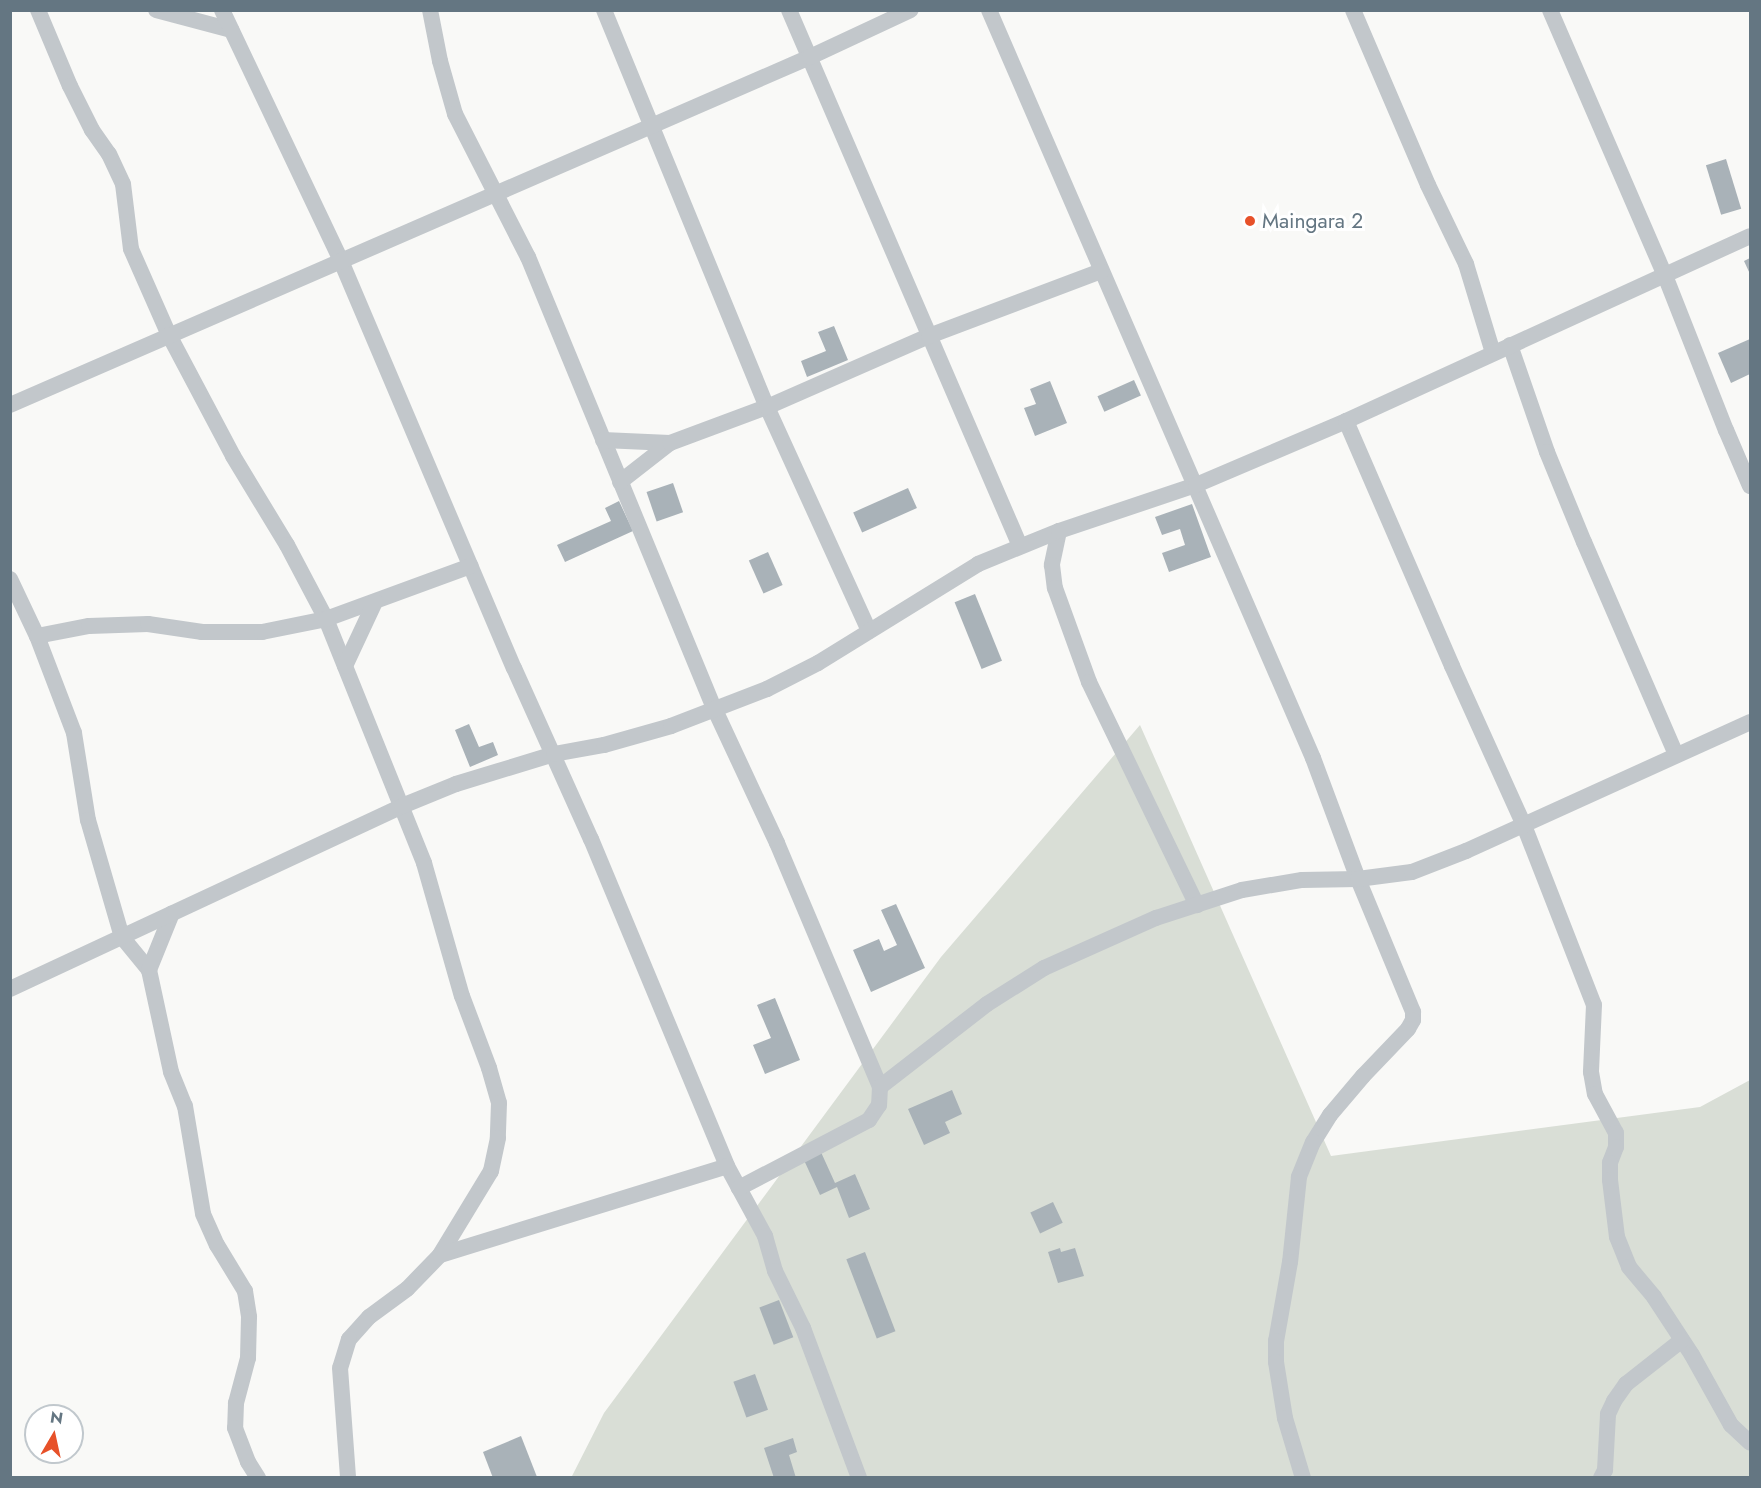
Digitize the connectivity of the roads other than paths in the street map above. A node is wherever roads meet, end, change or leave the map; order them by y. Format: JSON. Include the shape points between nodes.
{"nodes":[{"id":1,"x":38,"y":10,"type":"edge"},
{"id":2,"x":156,"y":10,"type":"edge"},
{"id":3,"x":222,"y":10,"type":"edge"},
{"id":4,"x":430,"y":10,"type":"edge"},
{"id":5,"x":604,"y":10,"type":"edge"},
{"id":6,"x":789,"y":10,"type":"edge"},
{"id":7,"x":911,"y":10,"type":"edge"},
{"id":8,"x":989,"y":10,"type":"edge"},
{"id":9,"x":1353,"y":10,"type":"edge"},
{"id":10,"x":1550,"y":10,"type":"edge"},
{"id":11,"x":231,"y":30,"type":"junction"},
{"id":12,"x":810,"y":57,"type":"junction"},
{"id":13,"x":652,"y":124,"type":"junction"},
{"id":14,"x":494,"y":195,"type":"junction"},
{"id":15,"x":1750,"y":236,"type":"edge"},
{"id":16,"x":341,"y":261,"type":"junction"},
{"id":17,"x":1101,"y":272,"type":"junction"},
{"id":18,"x":1664,"y":273,"type":"junction"},
{"id":19,"x":169,"y":335,"type":"junction"},
{"id":20,"x":929,"y":336,"type":"junction"},
{"id":21,"x":1510,"y":345,"type":"junction"},
{"id":22,"x":1493,"y":353,"type":"junction"},
{"id":23,"x":10,"y":405,"type":"edge"},
{"id":24,"x":767,"y":407,"type":"junction"},
{"id":25,"x":1346,"y":421,"type":"junction"},
{"id":26,"x":603,"y":440,"type":"junction"},
{"id":27,"x":670,"y":443,"type":"junction"},
{"id":28,"x":620,"y":482,"type":"junction"},
{"id":29,"x":1196,"y":485,"type":"junction"},
{"id":30,"x":1750,"y":486,"type":"edge"},
{"id":31,"x":1059,"y":531,"type":"junction"},
{"id":32,"x":1020,"y":546,"type":"junction"},
{"id":33,"x":471,"y":566,"type":"junction"},
{"id":34,"x":10,"y":579,"type":"edge"},
{"id":35,"x":375,"y":602,"type":"junction"},
{"id":36,"x":326,"y":619,"type":"junction"},
{"id":37,"x":869,"y":631,"type":"junction"},
{"id":38,"x":37,"y":636,"type":"junction"},
{"id":39,"x":345,"y":666,"type":"junction"},
{"id":40,"x":715,"y":710,"type":"junction"},
{"id":41,"x":1750,"y":722,"type":"edge"},
{"id":42,"x":554,"y":754,"type":"junction"},
{"id":43,"x":1676,"y":755,"type":"junction"},
{"id":44,"x":402,"y":806,"type":"junction"},
{"id":45,"x":1523,"y":823,"type":"junction"},
{"id":46,"x":1358,"y":879,"type":"junction"},
{"id":47,"x":1197,"y":905,"type":"junction"},
{"id":48,"x":172,"y":913,"type":"junction"},
{"id":49,"x":123,"y":937,"type":"junction"},
{"id":50,"x":149,"y":970,"type":"junction"},
{"id":51,"x":10,"y":989,"type":"edge"},
{"id":52,"x":880,"y":1087,"type":"junction"},
{"id":53,"x":727,"y":1166,"type":"junction"},
{"id":54,"x":739,"y":1188,"type":"junction"},
{"id":55,"x":440,"y":1256,"type":"junction"},
{"id":56,"x":1682,"y":1340,"type":"junction"},
{"id":57,"x":1750,"y":1443,"type":"edge"},
{"id":58,"x":258,"y":1478,"type":"edge"},
{"id":59,"x":348,"y":1478,"type":"edge"},
{"id":60,"x":859,"y":1478,"type":"edge"},
{"id":61,"x":1304,"y":1478,"type":"edge"},
{"id":62,"x":1601,"y":1478,"type":"edge"}],
"edges":[{"from":1,"to":19,"type":"street","via":[[70,86],[123,184],[130,249]]},
{"from":2,"to":11,"type":"street"},
{"from":3,"to":11,"type":"street"},
{"from":4,"to":14,"type":"street","via":[[455,114]]},
{"from":5,"to":13,"type":"street"},
{"from":6,"to":12,"type":"street"},
{"from":7,"to":12,"type":"street"},
{"from":8,"to":17,"type":"street"},
{"from":9,"to":22,"type":"street","via":[[1466,264]]},
{"from":10,"to":18,"type":"street"},
{"from":11,"to":16,"type":"street"},
{"from":12,"to":13,"type":"street"},
{"from":12,"to":20,"type":"street"},
{"from":13,"to":14,"type":"street"},
{"from":13,"to":24,"type":"street"},
{"from":14,"to":16,"type":"street"},
{"from":14,"to":26,"type":"street","via":[[528,257]]},
{"from":15,"to":18,"type":"street"},
{"from":16,"to":19,"type":"street"},
{"from":16,"to":33,"type":"street"},
{"from":17,"to":20,"type":"street"},
{"from":17,"to":29,"type":"street"},
{"from":18,"to":21,"type":"street"},
{"from":18,"to":30,"type":"street"},
{"from":19,"to":23,"type":"street"},
{"from":19,"to":36,"type":"street"},
{"from":20,"to":24,"type":"street"},
{"from":20,"to":32,"type":"street"},
{"from":21,"to":22,"type":"street"},
{"from":21,"to":43,"type":"street","via":[[1547,452]]},
{"from":22,"to":25,"type":"street"},
{"from":24,"to":27,"type":"street"},
{"from":24,"to":37,"type":"street"},
{"from":25,"to":29,"type":"street"},
{"from":25,"to":45,"type":"street"},
{"from":26,"to":27,"type":"street"},
{"from":26,"to":28,"type":"street"},
{"from":27,"to":28,"type":"street"},
{"from":28,"to":40,"type":"street"},
{"from":29,"to":31,"type":"street"},
{"from":29,"to":46,"type":"street","via":[[1313,758]]},
{"from":31,"to":32,"type":"street"},
{"from":31,"to":47,"type":"street","via":[[1052,565],[1055,588],[1089,682]]},
{"from":32,"to":37,"type":"street","via":[[978,564]]},
{"from":33,"to":35,"type":"street"},
{"from":33,"to":42,"type":"street"},
{"from":34,"to":38,"type":"street"},
{"from":35,"to":36,"type":"street"},
{"from":35,"to":39,"type":"street"},
{"from":36,"to":38,"type":"street","via":[[262,632],[202,632],[148,624],[89,626]]},
{"from":36,"to":39,"type":"street"},
{"from":37,"to":40,"type":"street","via":[[767,689]]},
{"from":38,"to":49,"type":"street","via":[[74,733],[88,820]]},
{"from":39,"to":44,"type":"street"},
{"from":40,"to":42,"type":"street","via":[[604,745]]},
{"from":40,"to":52,"type":"street","via":[[777,843]]},
{"from":41,"to":43,"type":"street"},
{"from":42,"to":44,"type":"street","via":[[456,784]]},
{"from":42,"to":53,"type":"street"},
{"from":43,"to":45,"type":"street"},
{"from":44,"to":48,"type":"street"},
{"from":44,"to":55,"type":"street","via":[[424,863],[462,996],[499,1102],[498,1138],[491,1171]]},
{"from":45,"to":46,"type":"street","via":[[1412,872]]},
{"from":45,"to":56,"type":"street","via":[[1594,1005],[1591,1072],[1595,1094],[1616,1133],[1610,1180],[1617,1237],[1629,1267]]},
{"from":46,"to":47,"type":"street","via":[[1302,880],[1242,891]]},
{"from":46,"to":61,"type":"street","via":[[1413,1020],[1330,1115],[1304,1160],[1299,1177],[1276,1362],[1285,1418]]},
{"from":47,"to":52,"type":"street","via":[[1156,918],[1044,968],[987,1004]]},
{"from":48,"to":49,"type":"street"},
{"from":48,"to":50,"type":"street"},
{"from":49,"to":50,"type":"street"},
{"from":49,"to":51,"type":"street"},
{"from":50,"to":58,"type":"street","via":[[171,1072],[184,1106],[203,1214],[245,1291],[248,1358],[236,1403],[235,1428]]},
{"from":52,"to":54,"type":"street","via":[[879,1105],[869,1120]]},
{"from":53,"to":54,"type":"street"},
{"from":53,"to":55,"type":"street"},
{"from":54,"to":60,"type":"street","via":[[765,1236],[775,1271],[807,1339]]},
{"from":55,"to":59,"type":"street","via":[[349,1339],[340,1368]]},
{"from":56,"to":57,"type":"street","via":[[1731,1425]]},
{"from":56,"to":62,"type":"street","via":[[1626,1384],[1614,1401],[1608,1414],[1605,1470]]}]}
